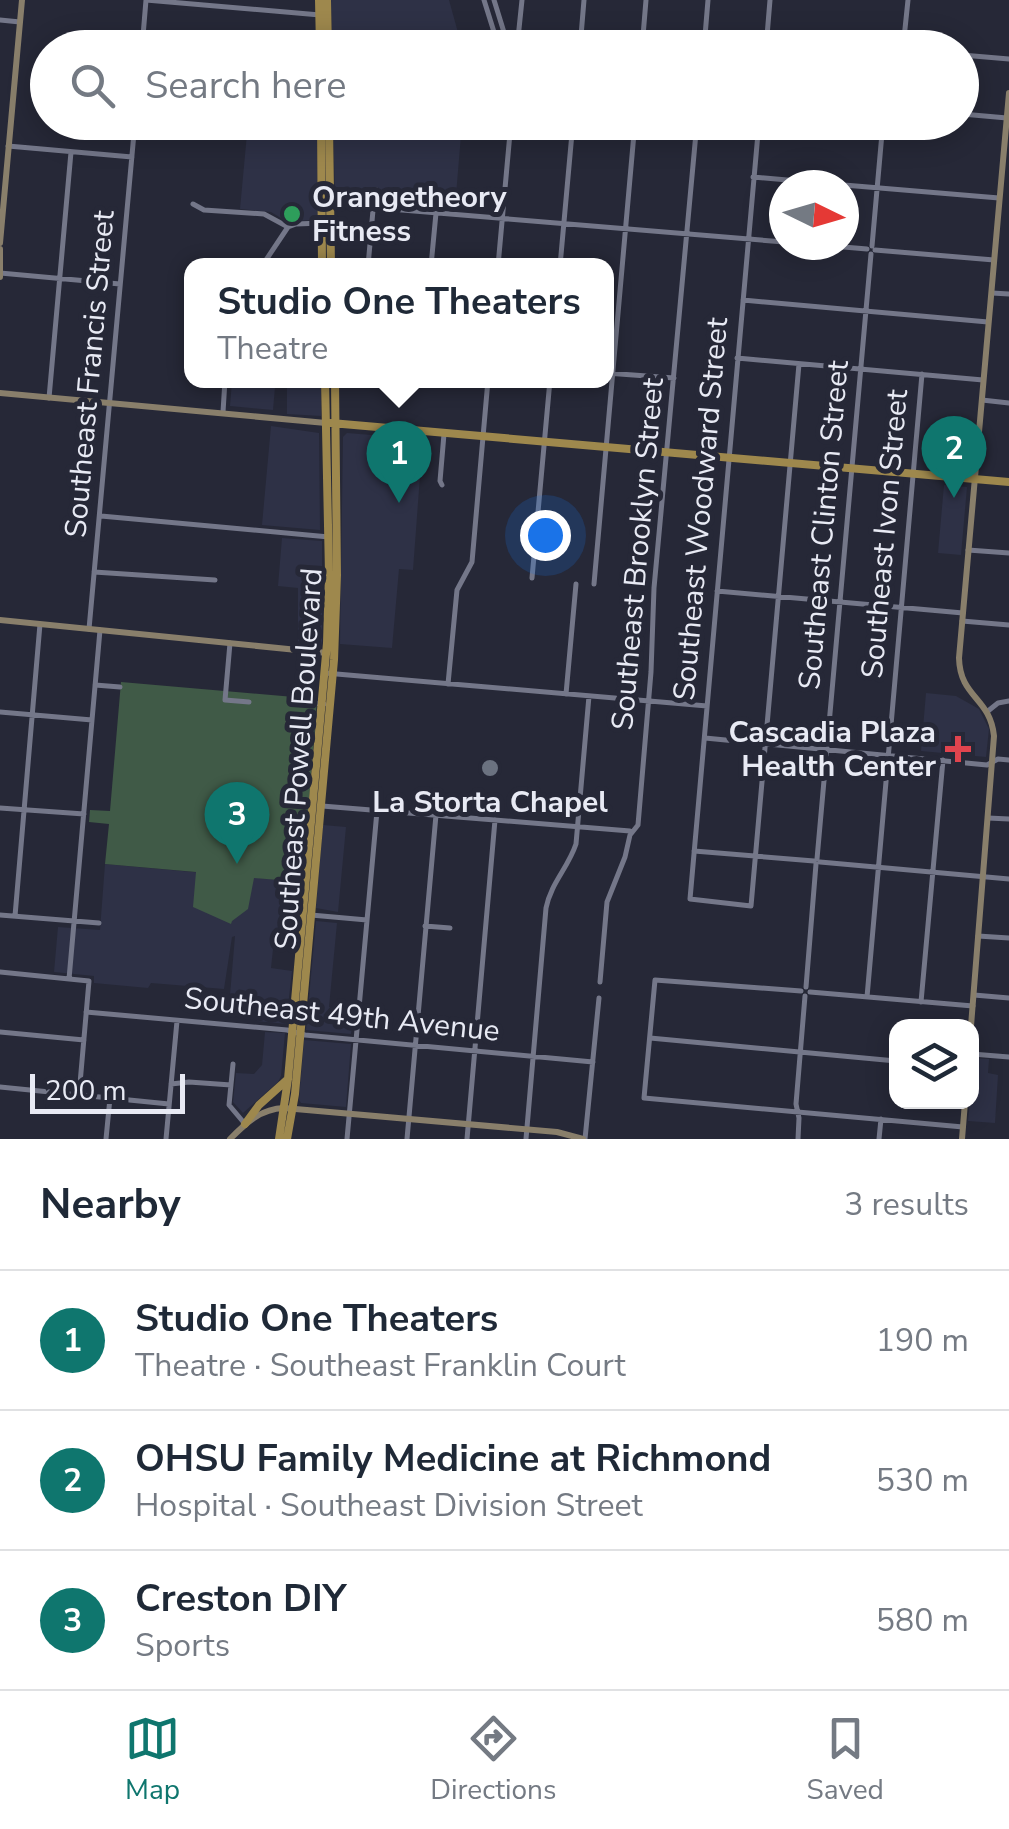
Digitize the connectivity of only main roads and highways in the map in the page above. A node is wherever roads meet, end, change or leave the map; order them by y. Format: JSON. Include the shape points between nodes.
{"nodes":[{"id":1,"x":22,"y":0,"type":"edge"},
{"id":2,"x":320,"y":0,"type":"edge"},
{"id":3,"x":328,"y":0,"type":"edge"},
{"id":4,"x":324,"y":15,"type":"junction"},
{"id":5,"x":322,"y":30,"type":"edge"},
{"id":6,"x":326,"y":30,"type":"edge"},
{"id":7,"x":1009,"y":93,"type":"edge"},
{"id":8,"x":1007,"y":118,"type":"edge"},
{"id":9,"x":321,"y":140,"type":"edge"},
{"id":10,"x":329,"y":140,"type":"edge"},
{"id":11,"x":1005,"y":178,"type":"edge"},
{"id":12,"x":322,"y":192,"type":"junction"},
{"id":13,"x":330,"y":204,"type":"junction"},
{"id":14,"x":322,"y":224,"type":"junction"},
{"id":15,"x":330,"y":230,"type":"junction"},
{"id":16,"x":0,"y":246,"type":"edge"},
{"id":17,"x":322,"y":258,"type":"edge"},
{"id":18,"x":331,"y":258,"type":"edge"},
{"id":19,"x":0,"y":274,"type":"edge"},
{"id":20,"x":326,"y":388,"type":"edge"},
{"id":21,"x":334,"y":388,"type":"edge"},
{"id":22,"x":0,"y":393,"type":"edge"},
{"id":23,"x":330,"y":423,"type":"junction"},
{"id":24,"x":974,"y":480,"type":"junction"},
{"id":25,"x":1009,"y":482,"type":"edge"},
{"id":26,"x":0,"y":620,"type":"edge"},
{"id":27,"x":330,"y":653,"type":"junction"},
{"id":28,"x":972,"y":1019,"type":"edge"},
{"id":29,"x":296,"y":1033,"type":"junction"},
{"id":30,"x":288,"y":1079,"type":"junction"},
{"id":31,"x":288,"y":1108,"type":"junction"},
{"id":32,"x":964,"y":1109,"type":"edge"},
{"id":33,"x":245,"y":1124,"type":"junction"},
{"id":34,"x":230,"y":1139,"type":"edge"},
{"id":35,"x":279,"y":1139,"type":"edge"},
{"id":36,"x":287,"y":1139,"type":"edge"},
{"id":37,"x":584,"y":1139,"type":"edge"},
{"id":38,"x":962,"y":1139,"type":"edge"}],
"edges":[{"from":1,"to":16,"type":"main road"},
{"from":2,"to":4,"type":"main road"},
{"from":3,"to":4,"type":"main road"},
{"from":4,"to":5,"type":"main road"},
{"from":4,"to":6,"type":"main road"},
{"from":7,"to":8,"type":"main road"},
{"from":8,"to":11,"type":"main road"},
{"from":9,"to":12,"type":"main road"},
{"from":10,"to":13,"type":"main road"},
{"from":11,"to":24,"type":"main road"},
{"from":12,"to":13,"type":"main road"},
{"from":12,"to":14,"type":"main road"},
{"from":13,"to":15,"type":"main road"},
{"from":14,"to":15,"type":"main road"},
{"from":14,"to":17,"type":"main road"},
{"from":15,"to":18,"type":"main road"},
{"from":16,"to":19,"type":"main road"},
{"from":20,"to":23,"type":"main road","name":"Southeast Powell Boulevard"},
{"from":21,"to":23,"type":"main road","name":"Southeast Powell Boulevard"},
{"from":22,"to":23,"type":"main road"},
{"from":23,"to":24,"type":"main road"},
{"from":23,"to":27,"type":"main road","name":"Southeast Powell Boulevard"},
{"from":24,"to":25,"type":"main road"},
{"from":24,"to":28,"type":"main road","via":[[959,658],[962,678],[988,711],[994,732]]},
{"from":26,"to":27,"type":"main road"},
{"from":27,"to":29,"type":"main road","name":"Southeast Powell Boulevard"},
{"from":29,"to":30,"type":"main road","name":"Southeast Powell Boulevard"},
{"from":29,"to":31,"type":"main road","name":"Southeast Powell Boulevard"},
{"from":30,"to":31,"type":"main road","name":"Southeast Powell Boulevard"},
{"from":30,"to":33,"type":"main road"},
{"from":31,"to":33,"type":"main road"},
{"from":31,"to":35,"type":"main road","name":"Southeast Powell Boulevard"},
{"from":31,"to":36,"type":"main road","name":"Southeast Powell Boulevard"},
{"from":31,"to":37,"type":"main road"},
{"from":32,"to":38,"type":"main road"},
{"from":33,"to":34,"type":"main road"}]}
